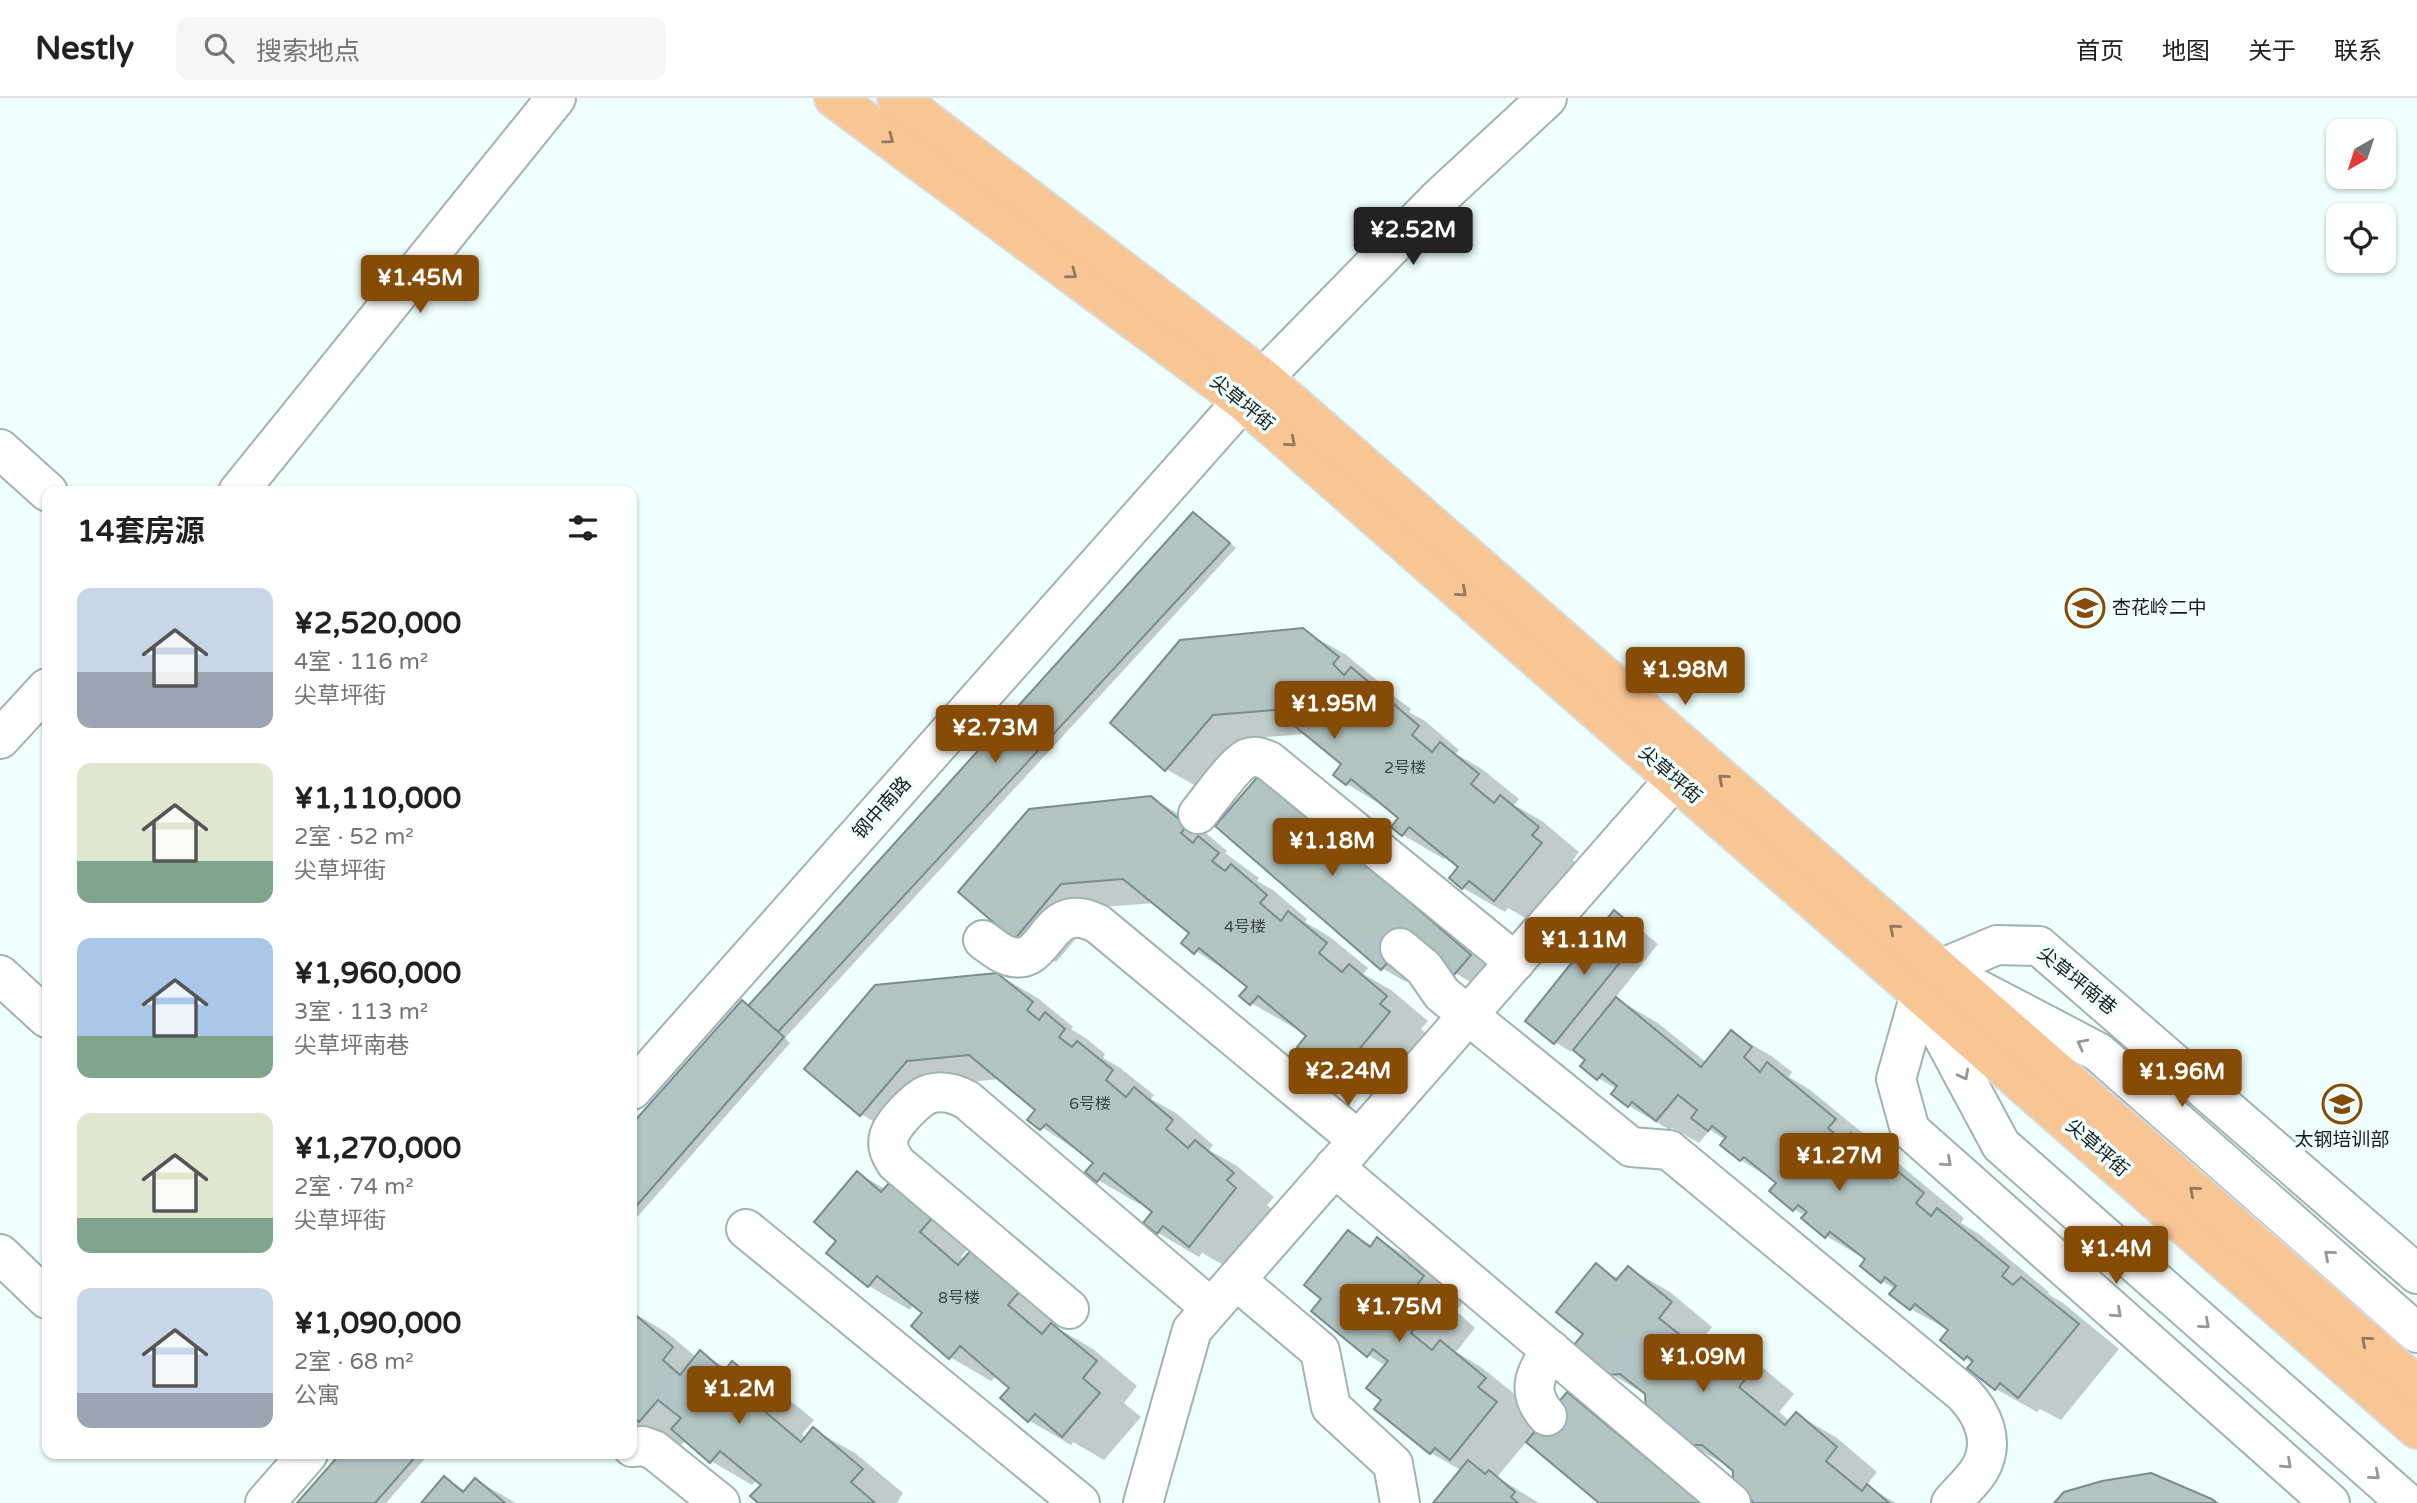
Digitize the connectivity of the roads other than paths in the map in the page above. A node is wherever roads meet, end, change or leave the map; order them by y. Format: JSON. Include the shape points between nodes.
{"nodes":[{"id":1,"x":556,"y":98,"type":"edge"},
{"id":2,"x":834,"y":98,"type":"edge"},
{"id":3,"x":897,"y":98,"type":"edge"},
{"id":4,"x":1547,"y":98,"type":"edge"},
{"id":5,"x":1253,"y":389,"type":"junction"},
{"id":6,"x":0,"y":449,"type":"edge"},
{"id":7,"x":243,"y":486,"type":"edge"},
{"id":8,"x":42,"y":487,"type":"edge"},
{"id":9,"x":42,"y":693,"type":"edge"},
{"id":10,"x":0,"y":739,"type":"edge"},
{"id":11,"x":1675,"y":779,"type":"junction"},
{"id":12,"x":1198,"y":814,"type":"dead end"},
{"id":13,"x":983,"y":940,"type":"dead end"},
{"id":14,"x":1400,"y":948,"type":"dead end"},
{"id":15,"x":1515,"y":962,"type":"junction"},
{"id":16,"x":0,"y":975,"type":"edge"},
{"id":17,"x":1930,"y":981,"type":"junction"},
{"id":18,"x":42,"y":1013,"type":"edge"},
{"id":19,"x":1468,"y":1016,"type":"junction"},
{"id":20,"x":637,"y":1084,"type":"edge"},
{"id":21,"x":1346,"y":1154,"type":"junction"},
{"id":22,"x":746,"y":1229,"type":"dead end"},
{"id":23,"x":0,"y":1254,"type":"edge"},
{"id":24,"x":2417,"y":1274,"type":"edge"},
{"id":25,"x":1236,"y":1280,"type":"junction"},
{"id":26,"x":42,"y":1294,"type":"edge"},
{"id":27,"x":1211,"y":1308,"type":"junction"},
{"id":28,"x":1069,"y":1309,"type":"dead end"},
{"id":29,"x":2417,"y":1333,"type":"edge"},
{"id":30,"x":1551,"y":1350,"type":"junction"},
{"id":31,"x":2417,"y":1386,"type":"edge"},
{"id":32,"x":1547,"y":1416,"type":"dead end"},
{"id":33,"x":2417,"y":1429,"type":"edge"},
{"id":34,"x":637,"y":1447,"type":"edge"},
{"id":35,"x":304,"y":1459,"type":"edge"},
{"id":36,"x":265,"y":1503,"type":"edge"},
{"id":37,"x":720,"y":1503,"type":"edge"},
{"id":38,"x":1080,"y":1503,"type":"edge"},
{"id":39,"x":1143,"y":1503,"type":"edge"},
{"id":40,"x":1399,"y":1503,"type":"edge"},
{"id":41,"x":1731,"y":1503,"type":"edge"},
{"id":42,"x":1951,"y":1503,"type":"edge"},
{"id":43,"x":2330,"y":1503,"type":"edge"},
{"id":44,"x":2407,"y":1503,"type":"edge"}],
"edges":[{"from":1,"to":7,"type":"street"},
{"from":2,"to":5,"type":"main road","name":"尖草坪街","one_way":true},
{"from":3,"to":5,"type":"main road","name":"尖草坪街"},
{"from":4,"to":5,"type":"street","name":"钢中南路","via":[[1437,200]]},
{"from":5,"to":11,"type":"main road","name":"尖草坪街","one_way":true},
{"from":17,"to":5,"type":"main road","name":"尖草坪街","one_way":true},
{"from":5,"to":20,"type":"street","name":"钢中南路"},
{"from":6,"to":8,"type":"street"},
{"from":9,"to":10,"type":"street"},
{"from":11,"to":15,"type":"street"},
{"from":11,"to":17,"type":"main road","name":"尖草坪街"},
{"from":12,"to":15,"type":"street","via":[[1240,763],[1252,757],[1269,761]]},
{"from":13,"to":21,"type":"street","via":[[1006,955],[1023,956],[1037,949],[1066,918],[1075,916],[1098,924]]},
{"from":14,"to":19,"type":"street"},
{"from":15,"to":19,"type":"street"},
{"from":16,"to":18,"type":"street"},
{"from":17,"to":24,"type":"street","name":"尖草坪南巷","via":[[1997,945],[2039,946]]},
{"from":29,"to":17,"type":"street","one_way":true,"via":[[2098,1052]]},
{"from":31,"to":17,"type":"main road","name":"尖草坪街","one_way":true},
{"from":17,"to":33,"type":"main road","name":"尖草坪街"},
{"from":17,"to":43,"type":"street","one_way":true,"via":[[1896,1079],[1910,1130]]},
{"from":17,"to":44,"type":"street","one_way":true,"via":[[2001,1145]]},
{"from":19,"to":21,"type":"street"},
{"from":19,"to":42,"type":"street","via":[[1631,1147],[1669,1150],[1963,1392],[1977,1408],[1987,1449],[1980,1469]]},
{"from":21,"to":25,"type":"street"},
{"from":21,"to":30,"type":"street"},
{"from":22,"to":38,"type":"street"},
{"from":23,"to":26,"type":"street"},
{"from":25,"to":27,"type":"street"},
{"from":25,"to":40,"type":"street","via":[[1320,1351],[1331,1407],[1393,1464]]},
{"from":27,"to":28,"type":"street","via":[[967,1100],[940,1093],[917,1101],[888,1138],[896,1163]]},
{"from":27,"to":39,"type":"street","via":[[1192,1331]]},
{"from":30,"to":32,"type":"street","via":[[1536,1376],[1534,1390],[1537,1404]]},
{"from":30,"to":41,"type":"street"},
{"from":34,"to":37,"type":"street","via":[[654,1450]]},
{"from":35,"to":36,"type":"street"}]}
